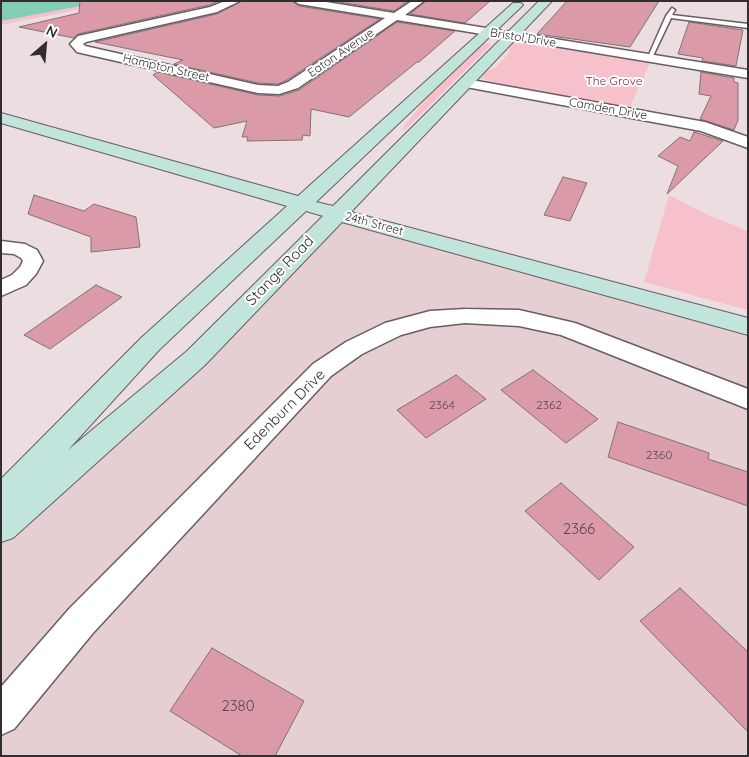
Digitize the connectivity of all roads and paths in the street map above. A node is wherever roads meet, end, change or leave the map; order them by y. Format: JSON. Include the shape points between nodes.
{"nodes":[{"id":1,"x":235,"y":1,"type":"edge"},
{"id":2,"x":299,"y":1,"type":"edge"},
{"id":3,"x":419,"y":1,"type":"edge"},
{"id":4,"x":521,"y":1,"type":"edge"},
{"id":5,"x":546,"y":1,"type":"edge"},
{"id":6,"x":396,"y":17,"type":"junction"},
{"id":7,"x":748,"y":26,"type":"edge"},
{"id":8,"x":488,"y":32,"type":"junction"},
{"id":9,"x":511,"y":36,"type":"junction"},
{"id":10,"x":649,"y":58,"type":"junction"},
{"id":11,"x":748,"y":74,"type":"edge"},
{"id":12,"x":466,"y":83,"type":"junction"},
{"id":13,"x":258,"y":89,"type":"joint"},
{"id":14,"x":2,"y":118,"type":"edge"},
{"id":15,"x":747,"y":141,"type":"edge"},
{"id":16,"x":302,"y":204,"type":"junction"},
{"id":17,"x":336,"y":214,"type":"junction"},
{"id":18,"x":1,"y":247,"type":"edge"},
{"id":19,"x":1,"y":289,"type":"edge"},
{"id":20,"x":748,"y":327,"type":"edge"},
{"id":21,"x":748,"y":399,"type":"edge"},
{"id":22,"x":1,"y":501,"type":"edge"},
{"id":23,"x":1,"y":527,"type":"edge"},
{"id":24,"x":1,"y":716,"type":"edge"}],
"edges":[{"from":1,"to":13,"type":"street","name":"Hampton Street","via":[[213,10],[82,39],[76,44],[81,49]]},
{"from":2,"to":6,"type":"street","name":"Bristol Drive"},
{"from":3,"to":6,"type":"street","name":"Eaton Avenue"},
{"from":4,"to":8,"type":"main road"},
{"from":5,"to":9,"type":"main road","name":"Stange Road"},
{"from":6,"to":8,"type":"street","name":"Bristol Drive"},
{"from":6,"to":13,"type":"street","name":"Eaton Avenue","via":[[293,86],[278,90]]},
{"from":7,"to":10,"type":"lane","via":[[670,13]]},
{"from":8,"to":9,"type":"street","name":"Bristol Drive"},
{"from":8,"to":16,"type":"main road"},
{"from":9,"to":10,"type":"street","name":"Bristol Drive"},
{"from":9,"to":12,"type":"main road","name":"Stange Road"},
{"from":10,"to":11,"type":"street","name":"Bristol Drive"},
{"from":12,"to":15,"type":"street","name":"Camden Drive","via":[[705,127]]},
{"from":12,"to":17,"type":"main road","name":"Stange Road"},
{"from":14,"to":16,"type":"main road","name":"24th Street"},
{"from":16,"to":17,"type":"main road","name":"24th Street"},
{"from":16,"to":22,"type":"main road","via":[[150,344]]},
{"from":17,"to":20,"type":"main road","name":"24th Street"},
{"from":17,"to":23,"type":"main road","name":"Stange Road","via":[[196,358]]},
{"from":18,"to":19,"type":"street","via":[[18,248],[30,254],[33,261],[19,280]]},
{"from":21,"to":24,"type":"street","name":"Edenburn Drive","via":[[567,329],[519,318],[430,319],[393,329],[354,348],[322,370],[81,622]]}]}
